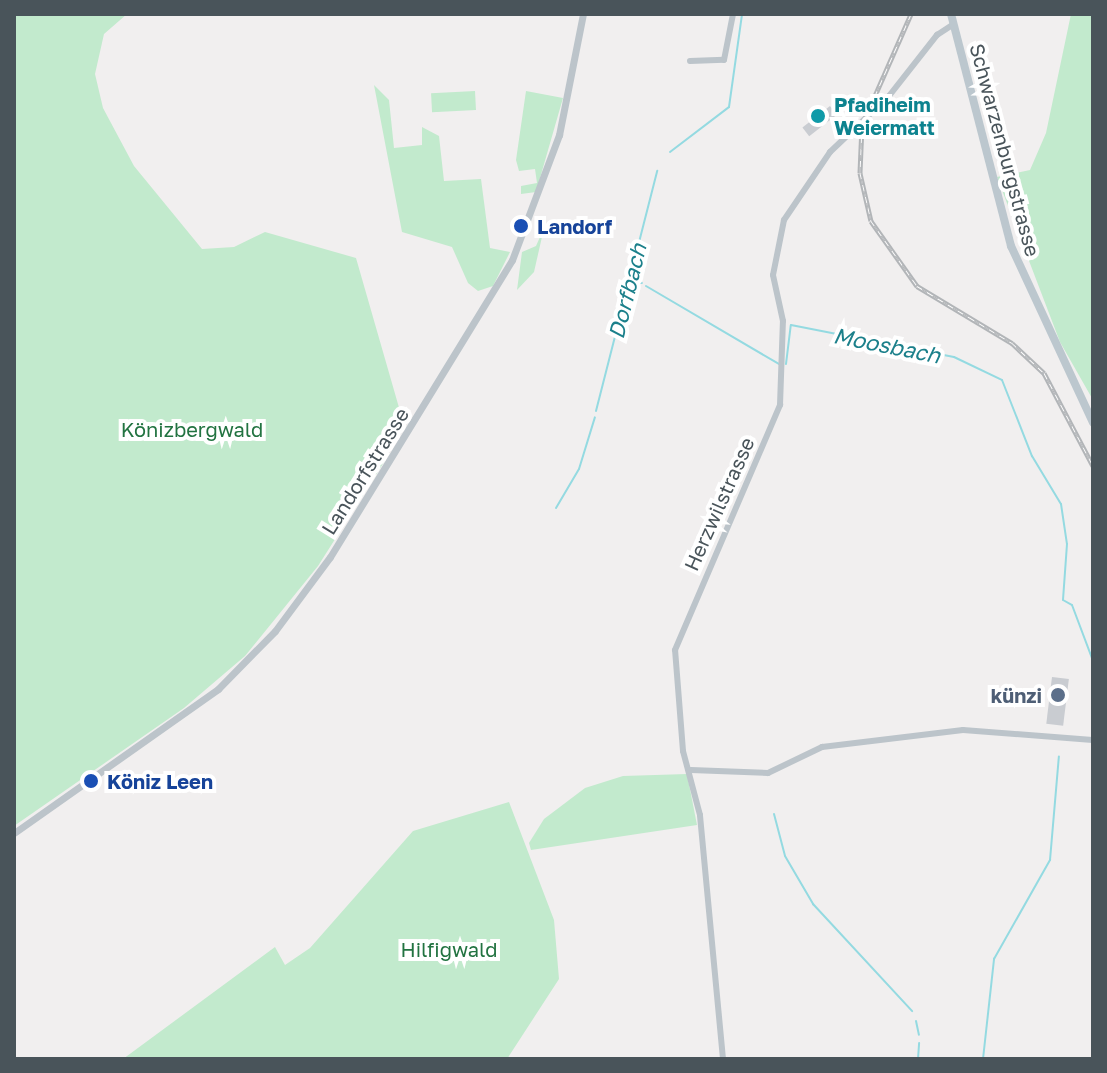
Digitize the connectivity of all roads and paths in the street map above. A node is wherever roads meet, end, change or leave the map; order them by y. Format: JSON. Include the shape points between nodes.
{"nodes":[{"id":1,"x":583,"y":14,"type":"edge"},
{"id":2,"x":733,"y":14,"type":"edge"},
{"id":3,"x":951,"y":14,"type":"edge"},
{"id":4,"x":954,"y":24,"type":"junction"},
{"id":5,"x":690,"y":61,"type":"dead end"},
{"id":6,"x":1088,"y":404,"type":"edge"},
{"id":7,"x":1093,"y":423,"type":"edge"},
{"id":8,"x":1093,"y":740,"type":"edge"},
{"id":9,"x":691,"y":770,"type":"junction"},
{"id":10,"x":14,"y":833,"type":"edge"},
{"id":11,"x":723,"y":1059,"type":"edge"}],
"edges":[{"from":1,"to":10,"type":"street","name":"Landorfstrasse","via":[[559,135],[512,260],[322,568],[275,631],[218,689]]},
{"from":2,"to":5,"type":"street","via":[[724,60]]},
{"from":3,"to":4,"type":"main road","name":"Schwarzenburgstrasse"},
{"from":4,"to":6,"type":"main road","name":"Schwarzenburgstrasse","via":[[1011,246]]},
{"from":4,"to":9,"type":"street","name":"Herzwilstrasse","via":[[937,35],[889,96],[830,152],[779,233],[773,275],[783,321],[780,405],[675,650],[674,688]]},
{"from":6,"to":7,"type":"main road","name":"Schwarzenburgstrasse"},
{"from":8,"to":9,"type":"street","via":[[963,730],[822,747],[768,773]]},
{"from":9,"to":11,"type":"street","name":"Herzwilstrasse"}]}
